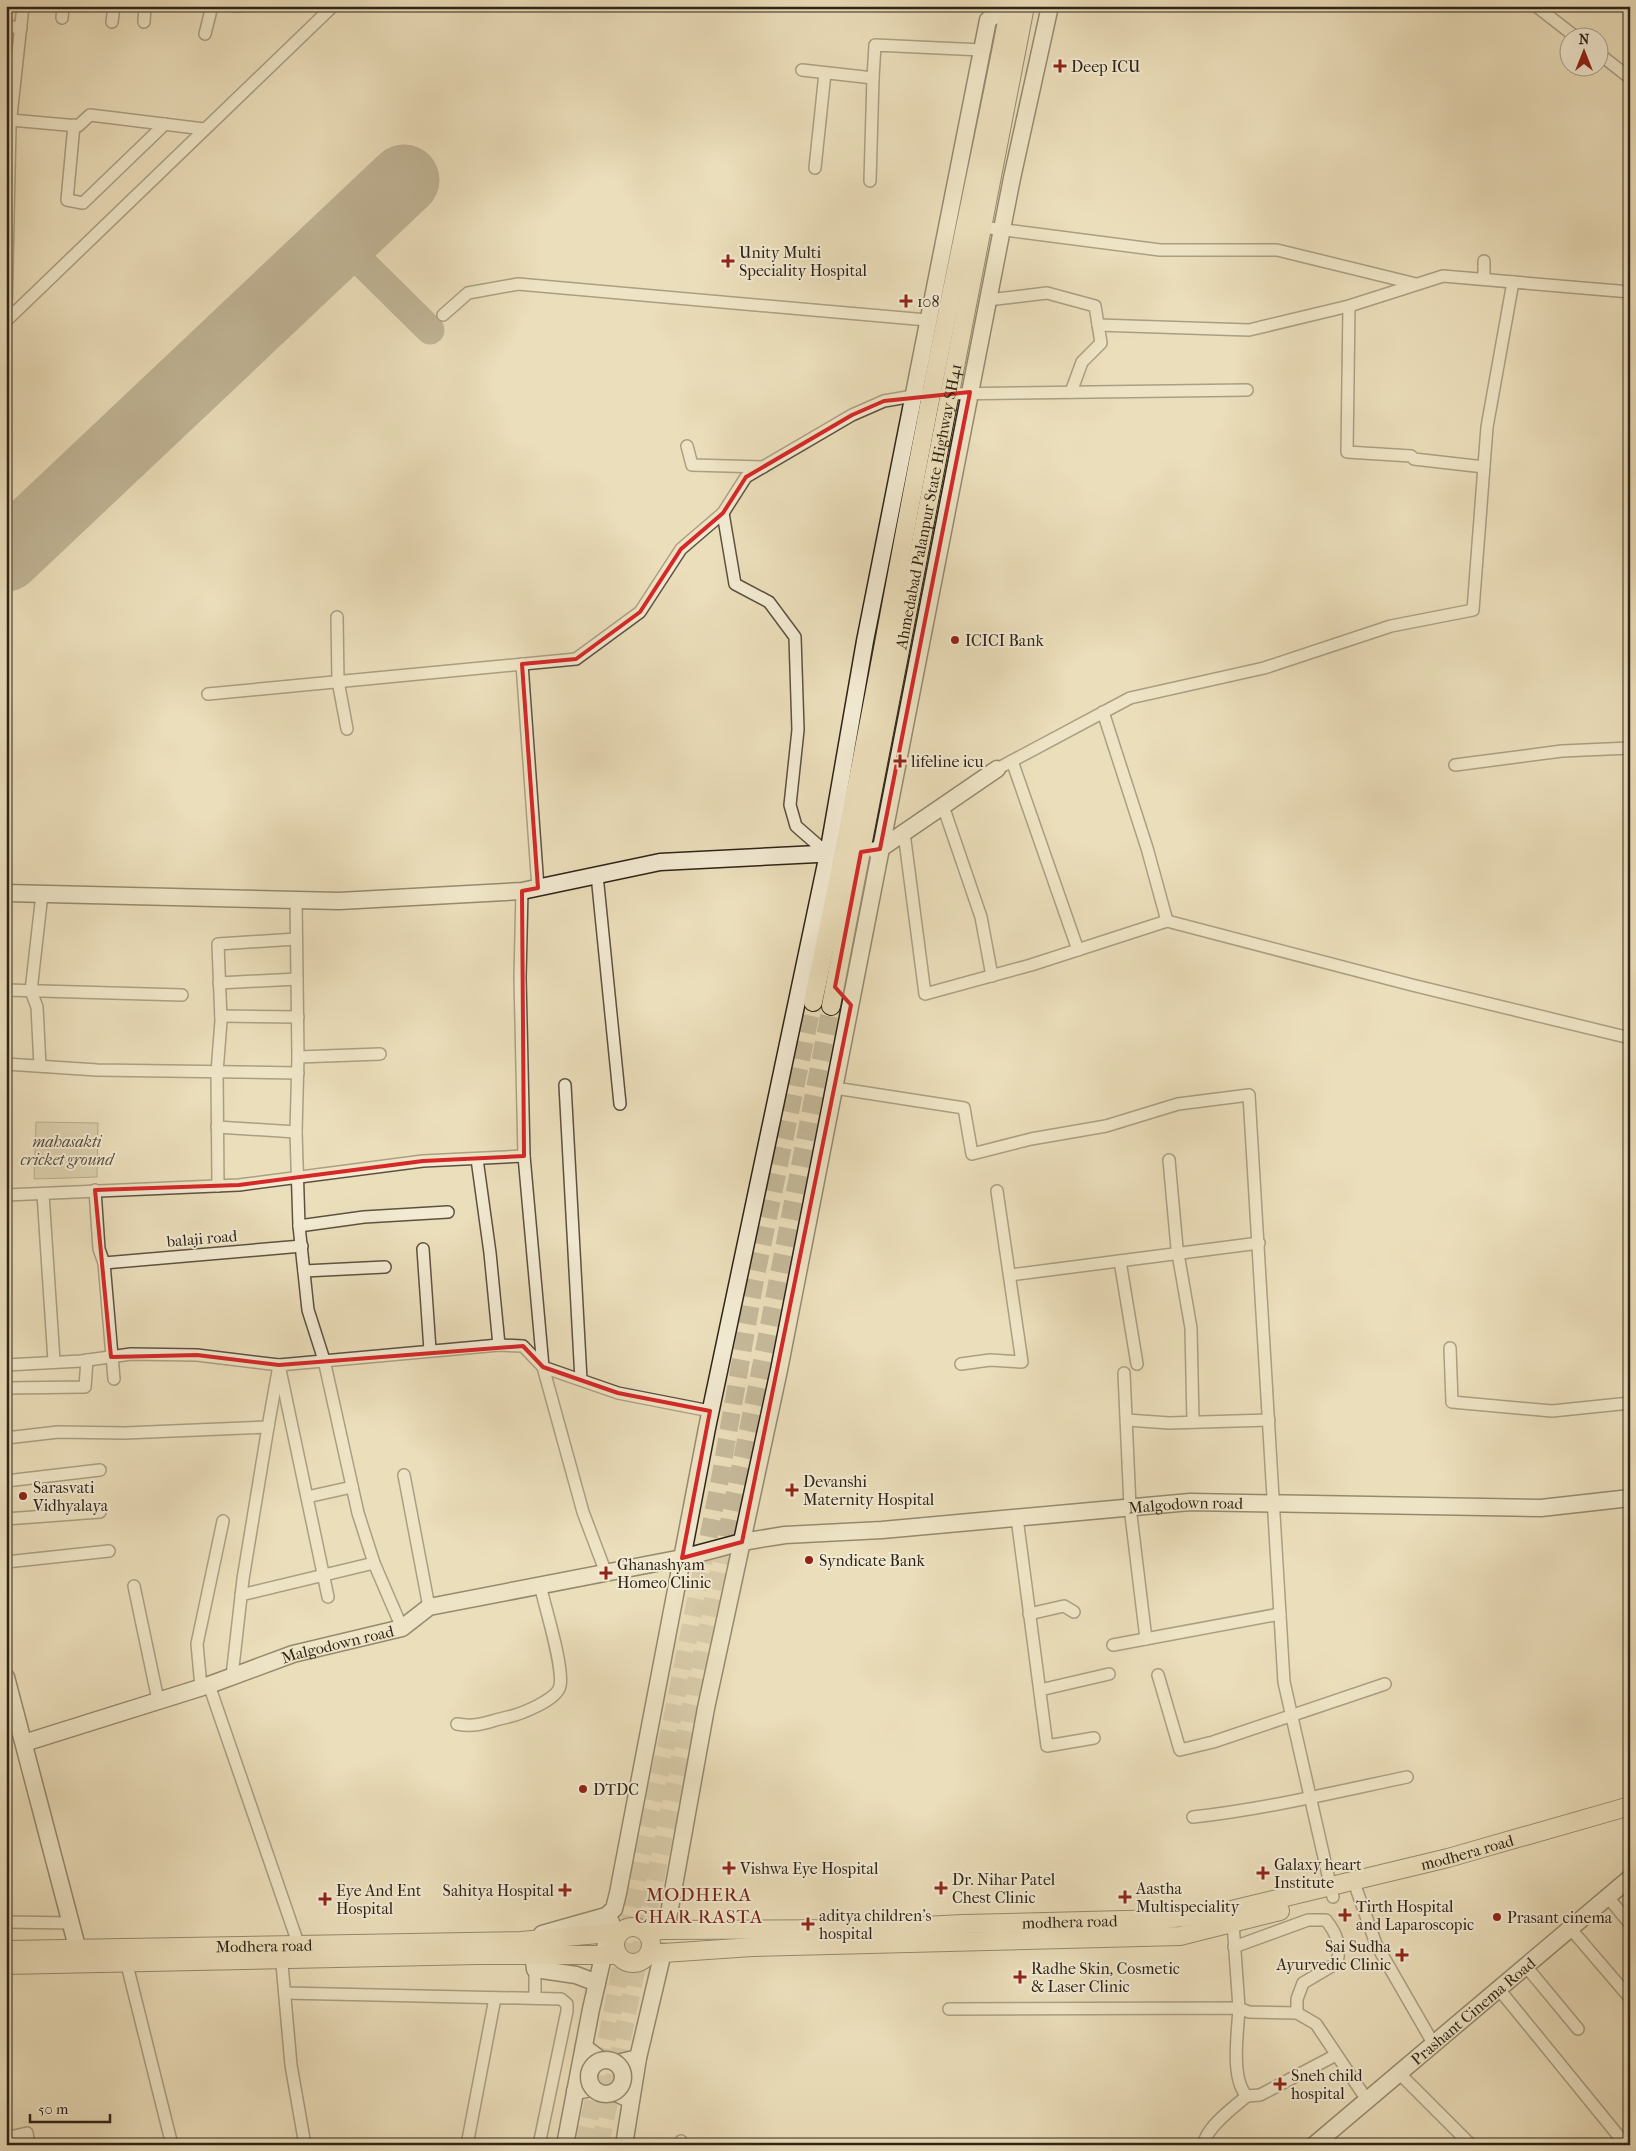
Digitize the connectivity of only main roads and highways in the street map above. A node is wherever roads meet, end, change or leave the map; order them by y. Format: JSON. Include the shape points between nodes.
{"nodes":[{"id":1,"x":1009,"y":6,"type":"edge"},
{"id":2,"x":1025,"y":6,"type":"edge"},
{"id":3,"x":845,"y":853,"type":"junction"},
{"id":4,"x":806,"y":1001,"type":"tunnel mouth"},
{"id":5,"x":831,"y":1006,"type":"tunnel mouth"},
{"id":6,"x":1630,"y":1806,"type":"edge"},
{"id":7,"x":1630,"y":1814,"type":"edge"},
{"id":8,"x":1332,"y":1892,"type":"junction"},
{"id":9,"x":615,"y":1932,"type":"junction"},
{"id":10,"x":646,"y":1932,"type":"junction"},
{"id":11,"x":866,"y":1936,"type":"junction"},
{"id":12,"x":286,"y":1949,"type":"junction"},
{"id":13,"x":6,"y":1950,"type":"edge"},
{"id":14,"x":656,"y":1953,"type":"junction"},
{"id":15,"x":611,"y":1954,"type":"junction"},
{"id":16,"x":80,"y":1956,"type":"junction"},
{"id":17,"x":6,"y":1965,"type":"edge"}],
"edges":[{"from":1,"to":3,"type":"main road","name":"Ahmedabad Palanpur State Highway SH41","via":[[931,395]]},
{"from":2,"to":3,"type":"main road","name":"Ahmedabad Palanpur State Highway SH41","via":[[950,394]]},
{"from":3,"to":4,"type":"main road","name":"Ahmedabad Palanpur State Highway SH41","via":[[817,984]]},
{"from":3,"to":5,"type":"main road","name":"Ahmedabad Palanpur State Highway SH41"},
{"from":6,"to":8,"type":"main road","name":"modhera road"},
{"from":7,"to":8,"type":"main road","via":[[1464,1863],[1357,1891]]},
{"from":8,"to":11,"type":"main road","name":"modhera road","via":[[1165,1919],[962,1924]]},
{"from":8,"to":11,"type":"main road","via":[[1180,1936]]},
{"from":9,"to":10,"type":"main road","via":[[630,1928]]},
{"from":9,"to":12,"type":"main road","name":"Modhera road","via":[[521,1941]]},
{"from":9,"to":15,"type":"main road"},
{"from":10,"to":11,"type":"main road","name":"modhera road"},
{"from":10,"to":14,"type":"main road"},
{"from":11,"to":14,"type":"main road"},
{"from":12,"to":15,"type":"main road","via":[[534,1962]]},
{"from":12,"to":16,"type":"main road","name":"Modhera road"},
{"from":13,"to":16,"type":"main road","name":"Modhera road"},
{"from":14,"to":15,"type":"main road","via":[[634,1964]]},
{"from":16,"to":17,"type":"main road"}]}
